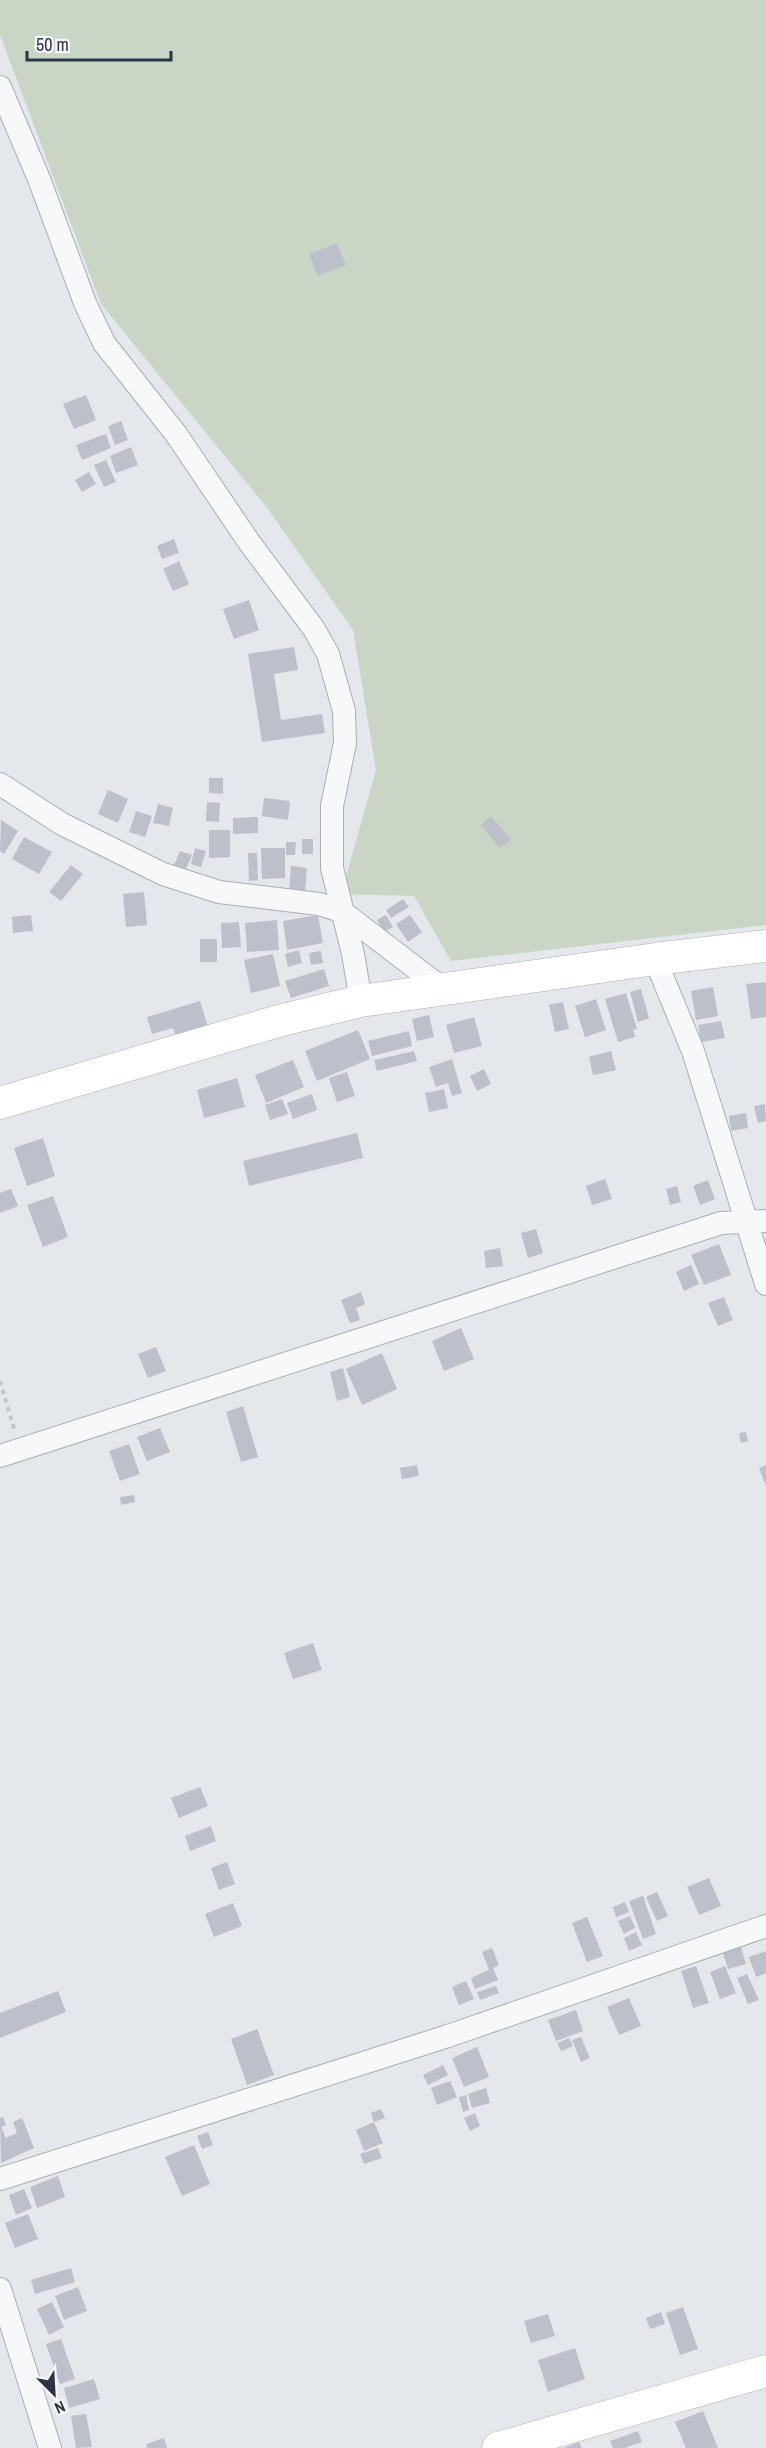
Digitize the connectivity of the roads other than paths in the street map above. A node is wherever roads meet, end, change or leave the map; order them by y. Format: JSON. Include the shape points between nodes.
{"nodes":[{"id":1,"x":0,"y":87,"type":"edge"},
{"id":2,"x":0,"y":784,"type":"edge"},
{"id":3,"x":341,"y":911,"type":"junction"},
{"id":4,"x":766,"y":946,"type":"edge"},
{"id":5,"x":655,"y":958,"type":"junction"},
{"id":6,"x":443,"y":989,"type":"junction"},
{"id":7,"x":361,"y":1001,"type":"junction"},
{"id":8,"x":0,"y":1103,"type":"edge"},
{"id":9,"x":756,"y":1221,"type":"edge"},
{"id":10,"x":766,"y":1284,"type":"edge"},
{"id":11,"x":0,"y":1456,"type":"edge"},
{"id":12,"x":766,"y":1926,"type":"edge"},
{"id":13,"x":0,"y":2179,"type":"edge"},
{"id":14,"x":0,"y":2289,"type":"edge"},
{"id":15,"x":766,"y":2371,"type":"edge"},
{"id":16,"x":50,"y":2448,"type":"edge"},
{"id":17,"x":498,"y":2448,"type":"edge"}],
"edges":[{"from":1,"to":3,"type":"street","via":[[104,342],[176,434],[328,654],[344,711],[345,743],[332,806],[332,868]]},
{"from":2,"to":3,"type":"street","via":[[62,824],[163,874],[219,892],[319,904]]},
{"from":3,"to":6,"type":"street"},
{"from":3,"to":7,"type":"street"},
{"from":4,"to":5,"type":"street"},
{"from":5,"to":6,"type":"street"},
{"from":5,"to":9,"type":"street"},
{"from":6,"to":7,"type":"street"},
{"from":7,"to":8,"type":"street","via":[[282,1020]]},
{"from":9,"to":10,"type":"street"},
{"from":9,"to":11,"type":"street","via":[[720,1223]]},
{"from":12,"to":13,"type":"street","via":[[447,2036]]},
{"from":14,"to":16,"type":"street"},
{"from":15,"to":17,"type":"street"}]}
